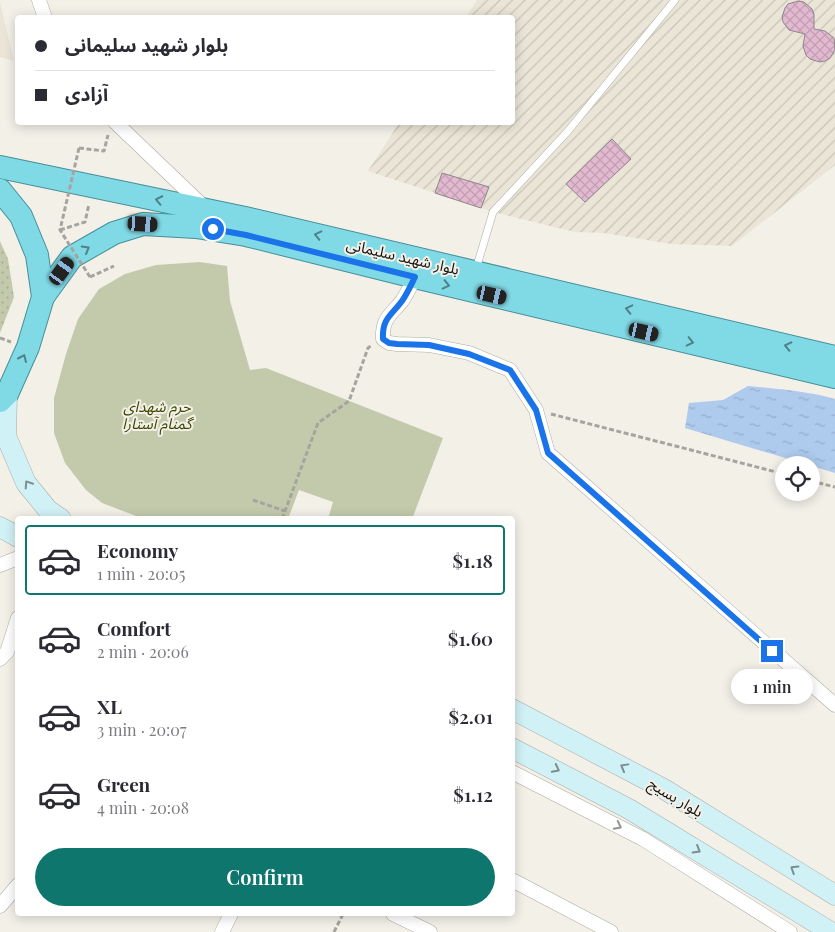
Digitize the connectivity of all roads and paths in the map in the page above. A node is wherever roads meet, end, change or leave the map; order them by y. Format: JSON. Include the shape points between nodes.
{"nodes":[{"id":1,"x":39,"y":0,"type":"edge"},
{"id":2,"x":675,"y":0,"type":"edge"},
{"id":3,"x":44,"y":15,"type":"edge"},
{"id":4,"x":118,"y":125,"type":"edge"},
{"id":5,"x":104,"y":151,"type":"dead end"},
{"id":6,"x":0,"y":167,"type":"edge"},
{"id":7,"x":0,"y":190,"type":"edge"},
{"id":8,"x":207,"y":210,"type":"junction"},
{"id":9,"x":85,"y":222,"type":"dead end"},
{"id":10,"x":60,"y":230,"type":"junction"},
{"id":11,"x":114,"y":266,"type":"dead end"},
{"id":12,"x":475,"y":272,"type":"junction"},
{"id":13,"x":415,"y":277,"type":"junction"},
{"id":14,"x":43,"y":297,"type":"junction"},
{"id":15,"x":383,"y":339,"type":"junction"},
{"id":16,"x":835,"y":357,"type":"edge"},
{"id":17,"x":835,"y":377,"type":"edge"},
{"id":18,"x":4,"y":397,"type":"edge"},
{"id":19,"x":536,"y":410,"type":"junction"},
{"id":20,"x":775,"y":472,"type":"edge"},
{"id":21,"x":820,"y":483,"type":"edge"},
{"id":22,"x":835,"y":487,"type":"edge"},
{"id":23,"x":253,"y":500,"type":"dead end"},
{"id":24,"x":285,"y":511,"type":"junction"},
{"id":25,"x":57,"y":516,"type":"edge"},
{"id":26,"x":283,"y":516,"type":"edge"},
{"id":27,"x":0,"y":527,"type":"edge"},
{"id":28,"x":15,"y":535,"type":"edge"},
{"id":29,"x":15,"y":559,"type":"edge"},
{"id":30,"x":0,"y":565,"type":"edge"},
{"id":31,"x":15,"y":627,"type":"edge"},
{"id":32,"x":0,"y":659,"type":"edge"},
{"id":33,"x":835,"y":705,"type":"edge"},
{"id":34,"x":515,"y":712,"type":"edge"},
{"id":35,"x":515,"y":750,"type":"edge"},
{"id":36,"x":515,"y":774,"type":"edge"},
{"id":37,"x":515,"y":882,"type":"edge"},
{"id":38,"x":15,"y":888,"type":"edge"},
{"id":39,"x":835,"y":895,"type":"edge"},
{"id":40,"x":0,"y":906,"type":"edge"},
{"id":41,"x":230,"y":916,"type":"edge"},
{"id":42,"x":342,"y":916,"type":"edge"},
{"id":43,"x":397,"y":916,"type":"edge"},
{"id":44,"x":222,"y":932,"type":"edge"},
{"id":45,"x":334,"y":932,"type":"edge"},
{"id":46,"x":430,"y":932,"type":"edge"},
{"id":47,"x":611,"y":932,"type":"edge"},
{"id":48,"x":790,"y":932,"type":"edge"},
{"id":49,"x":831,"y":932,"type":"edge"}],
"edges":[{"from":1,"to":3,"type":"street"},
{"from":2,"to":12,"type":"lane","via":[[568,131],[493,212]]},
{"from":4,"to":8,"type":"street"},
{"from":5,"to":10,"type":"path","bridge":true,"via":[[79,148]]},
{"from":8,"to":6,"type":"highway","name":"بلوار شهید سلیمانی","one_way":true},
{"from":7,"to":14,"type":"highway","via":[[21,216],[37,255]]},
{"from":12,"to":8,"type":"highway","name":"بلوار شهید سلیمانی","one_way":true},
{"from":9,"to":10,"type":"path"},
{"from":10,"to":11,"type":"path","bridge":true,"via":[[90,277]]},
{"from":16,"to":12,"type":"highway","name":"بلوار شهید سلیمانی","one_way":true},
{"from":14,"to":13,"type":"highway","name":"بلوار شهید سلیمانی","one_way":true,"via":[[72,257],[114,234],[143,224],[196,226],[246,235]]},
{"from":13,"to":15,"type":"street","via":[[403,300],[382,327]]},
{"from":13,"to":17,"type":"highway","name":"بلوار شهید سلیمانی","one_way":true},
{"from":18,"to":14,"type":"highway","one_way":true,"via":[[28,347]]},
{"from":15,"to":19,"type":"street","via":[[389,343],[429,345],[469,354],[510,370]]},
{"from":15,"to":24,"type":"path","via":[[368,348],[349,401],[318,422]]},
{"from":25,"to":18,"type":"main road","one_way":true,"via":[[26,483],[6,436]]},
{"from":19,"to":20,"type":"path"},
{"from":19,"to":33,"type":"street","via":[[548,453]]},
{"from":21,"to":22,"type":"path"},
{"from":23,"to":24,"type":"path"},
{"from":24,"to":26,"type":"path"},
{"from":27,"to":28,"type":"main road"},
{"from":29,"to":30,"type":"street"},
{"from":31,"to":32,"type":"street","via":[[7,652]]},
{"from":39,"to":34,"type":"main road","name":"بلوار بسیج","one_way":true,"via":[[664,789]]},
{"from":35,"to":49,"type":"main road","one_way":true,"via":[[629,809]]},
{"from":36,"to":48,"type":"street","one_way":true,"via":[[643,839]]},
{"from":37,"to":47,"type":"street"},
{"from":38,"to":40,"type":"street"},
{"from":41,"to":44,"type":"street"},
{"from":42,"to":45,"type":"path"},
{"from":43,"to":46,"type":"street"}]}
